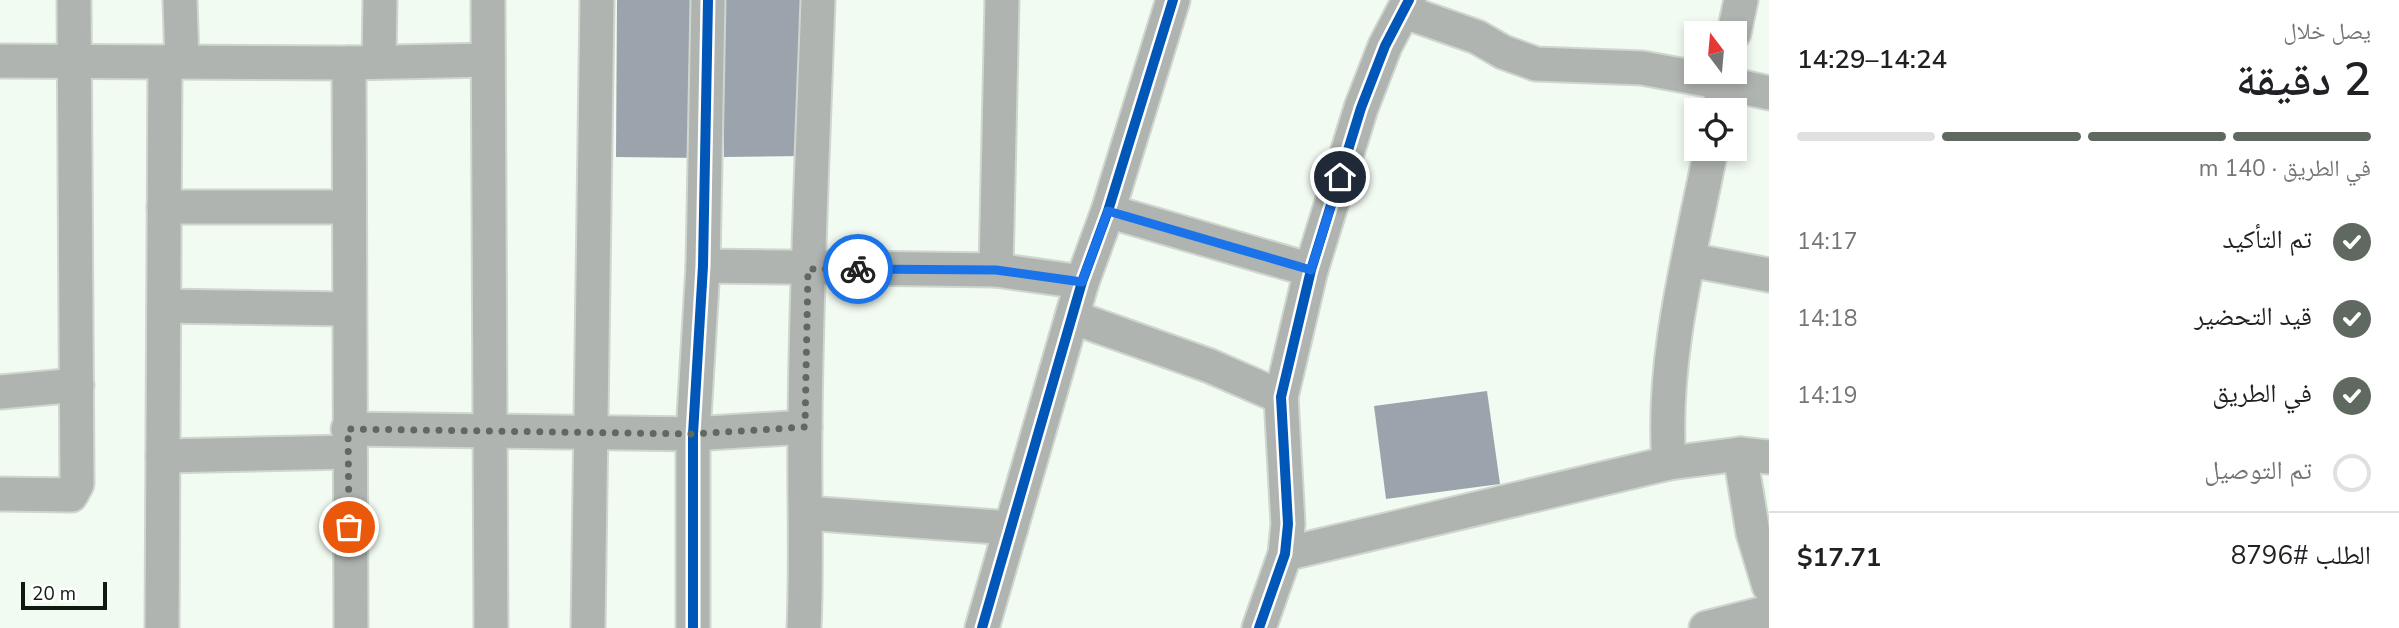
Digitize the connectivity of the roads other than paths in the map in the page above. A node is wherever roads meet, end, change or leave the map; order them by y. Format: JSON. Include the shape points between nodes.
{"nodes":[{"id":1,"x":74,"y":0,"type":"edge"},
{"id":2,"x":180,"y":0,"type":"edge"},
{"id":3,"x":380,"y":0,"type":"edge"},
{"id":4,"x":488,"y":0,"type":"edge"},
{"id":5,"x":597,"y":0,"type":"edge"},
{"id":6,"x":708,"y":0,"type":"edge"},
{"id":7,"x":817,"y":0,"type":"edge"},
{"id":8,"x":1002,"y":0,"type":"edge"},
{"id":9,"x":1173,"y":0,"type":"edge"},
{"id":10,"x":1741,"y":0,"type":"edge"},
{"id":11,"x":1407,"y":6,"type":"edge"},
{"id":12,"x":1737,"y":21,"type":"edge"},
{"id":13,"x":488,"y":60,"type":"junction"},
{"id":14,"x":0,"y":61,"type":"edge"},
{"id":15,"x":76,"y":62,"type":"junction"},
{"id":16,"x":174,"y":62,"type":"junction"},
{"id":17,"x":364,"y":62,"type":"junction"},
{"id":18,"x":1723,"y":88,"type":"edge"},
{"id":19,"x":1769,"y":93,"type":"edge"},
{"id":20,"x":1709,"y":161,"type":"edge"},
{"id":21,"x":349,"y":206,"type":"junction"},
{"id":22,"x":164,"y":207,"type":"junction"},
{"id":23,"x":1108,"y":211,"type":"junction"},
{"id":24,"x":1690,"y":260,"type":"junction"},
{"id":25,"x":703,"y":266,"type":"junction"},
{"id":26,"x":808,"y":269,"type":"junction"},
{"id":27,"x":996,"y":270,"type":"junction"},
{"id":28,"x":1311,"y":270,"type":"junction"},
{"id":29,"x":1769,"y":275,"type":"edge"},
{"id":30,"x":1082,"y":282,"type":"junction"},
{"id":31,"x":164,"y":306,"type":"junction"},
{"id":32,"x":348,"y":309,"type":"junction"},
{"id":33,"x":1072,"y":317,"type":"junction"},
{"id":34,"x":78,"y":385,"type":"junction"},
{"id":35,"x":0,"y":391,"type":"edge"},
{"id":36,"x":1281,"y":397,"type":"junction"},
{"id":37,"x":805,"y":427,"type":"junction"},
{"id":38,"x":488,"y":432,"type":"junction"},
{"id":39,"x":589,"y":434,"type":"junction"},
{"id":40,"x":693,"y":434,"type":"junction"},
{"id":41,"x":348,"y":441,"type":"junction"},
{"id":42,"x":1755,"y":455,"type":"edge"},
{"id":43,"x":163,"y":456,"type":"junction"},
{"id":44,"x":1669,"y":463,"type":"junction"},
{"id":45,"x":0,"y":494,"type":"edge"},
{"id":46,"x":806,"y":513,"type":"junction"},
{"id":47,"x":1011,"y":528,"type":"junction"},
{"id":48,"x":1285,"y":554,"type":"junction"},
{"id":49,"x":1769,"y":586,"type":"edge"},
{"id":50,"x":1769,"y":612,"type":"edge"},
{"id":51,"x":162,"y":628,"type":"edge"},
{"id":52,"x":351,"y":628,"type":"edge"},
{"id":53,"x":491,"y":628,"type":"edge"},
{"id":54,"x":588,"y":628,"type":"edge"},
{"id":55,"x":693,"y":628,"type":"edge"},
{"id":56,"x":804,"y":628,"type":"edge"},
{"id":57,"x":982,"y":628,"type":"edge"},
{"id":58,"x":1259,"y":628,"type":"edge"},
{"id":59,"x":1706,"y":628,"type":"edge"}],
"edges":[{"from":1,"to":15,"type":"street"},
{"from":2,"to":16,"type":"street"},
{"from":3,"to":17,"type":"street"},
{"from":4,"to":13,"type":"street"},
{"from":5,"to":39,"type":"street"},
{"from":6,"to":25,"type":"street"},
{"from":7,"to":26,"type":"street"},
{"from":8,"to":27,"type":"street"},
{"from":9,"to":23,"type":"street"},
{"from":10,"to":12,"type":"street"},
{"from":11,"to":18,"type":"street","via":[[1536,64],[1642,68]]},
{"from":11,"to":28,"type":"street","via":[[1385,46],[1361,108]]},
{"from":13,"to":17,"type":"street"},
{"from":13,"to":38,"type":"street"},
{"from":14,"to":15,"type":"street"},
{"from":15,"to":16,"type":"street"},
{"from":15,"to":34,"type":"street"},
{"from":16,"to":17,"type":"street"},
{"from":16,"to":22,"type":"street"},
{"from":17,"to":21,"type":"street"},
{"from":18,"to":19,"type":"street"},
{"from":20,"to":24,"type":"street"},
{"from":21,"to":22,"type":"street"},
{"from":21,"to":32,"type":"street"},
{"from":22,"to":31,"type":"street"},
{"from":23,"to":28,"type":"street"},
{"from":23,"to":30,"type":"street"},
{"from":24,"to":29,"type":"street"},
{"from":24,"to":44,"type":"street","via":[[1665,415]]},
{"from":25,"to":26,"type":"street"},
{"from":25,"to":40,"type":"street"},
{"from":26,"to":27,"type":"street"},
{"from":26,"to":37,"type":"street"},
{"from":27,"to":30,"type":"street"},
{"from":28,"to":36,"type":"street"},
{"from":30,"to":33,"type":"street"},
{"from":31,"to":32,"type":"street"},
{"from":31,"to":43,"type":"street"},
{"from":32,"to":41,"type":"street"},
{"from":33,"to":36,"type":"street","via":[[1210,366]]},
{"from":33,"to":47,"type":"street"},
{"from":34,"to":35,"type":"street"},
{"from":34,"to":45,"type":"street","via":[[75,491],[71,495]]},
{"from":36,"to":48,"type":"street","via":[[1287,470]]},
{"from":37,"to":40,"type":"street"},
{"from":37,"to":46,"type":"street"},
{"from":38,"to":39,"type":"street"},
{"from":38,"to":41,"type":"street"},
{"from":38,"to":53,"type":"street"},
{"from":39,"to":40,"type":"street"},
{"from":39,"to":54,"type":"street"},
{"from":40,"to":55,"type":"street"},
{"from":41,"to":43,"type":"street"},
{"from":41,"to":52,"type":"street"},
{"from":42,"to":44,"type":"street"},
{"from":42,"to":49,"type":"street","via":[[1753,533]]},
{"from":43,"to":51,"type":"street"},
{"from":44,"to":48,"type":"street"},
{"from":46,"to":47,"type":"street"},
{"from":46,"to":56,"type":"street"},
{"from":47,"to":57,"type":"street"},
{"from":48,"to":58,"type":"street"},
{"from":50,"to":59,"type":"street"}]}
